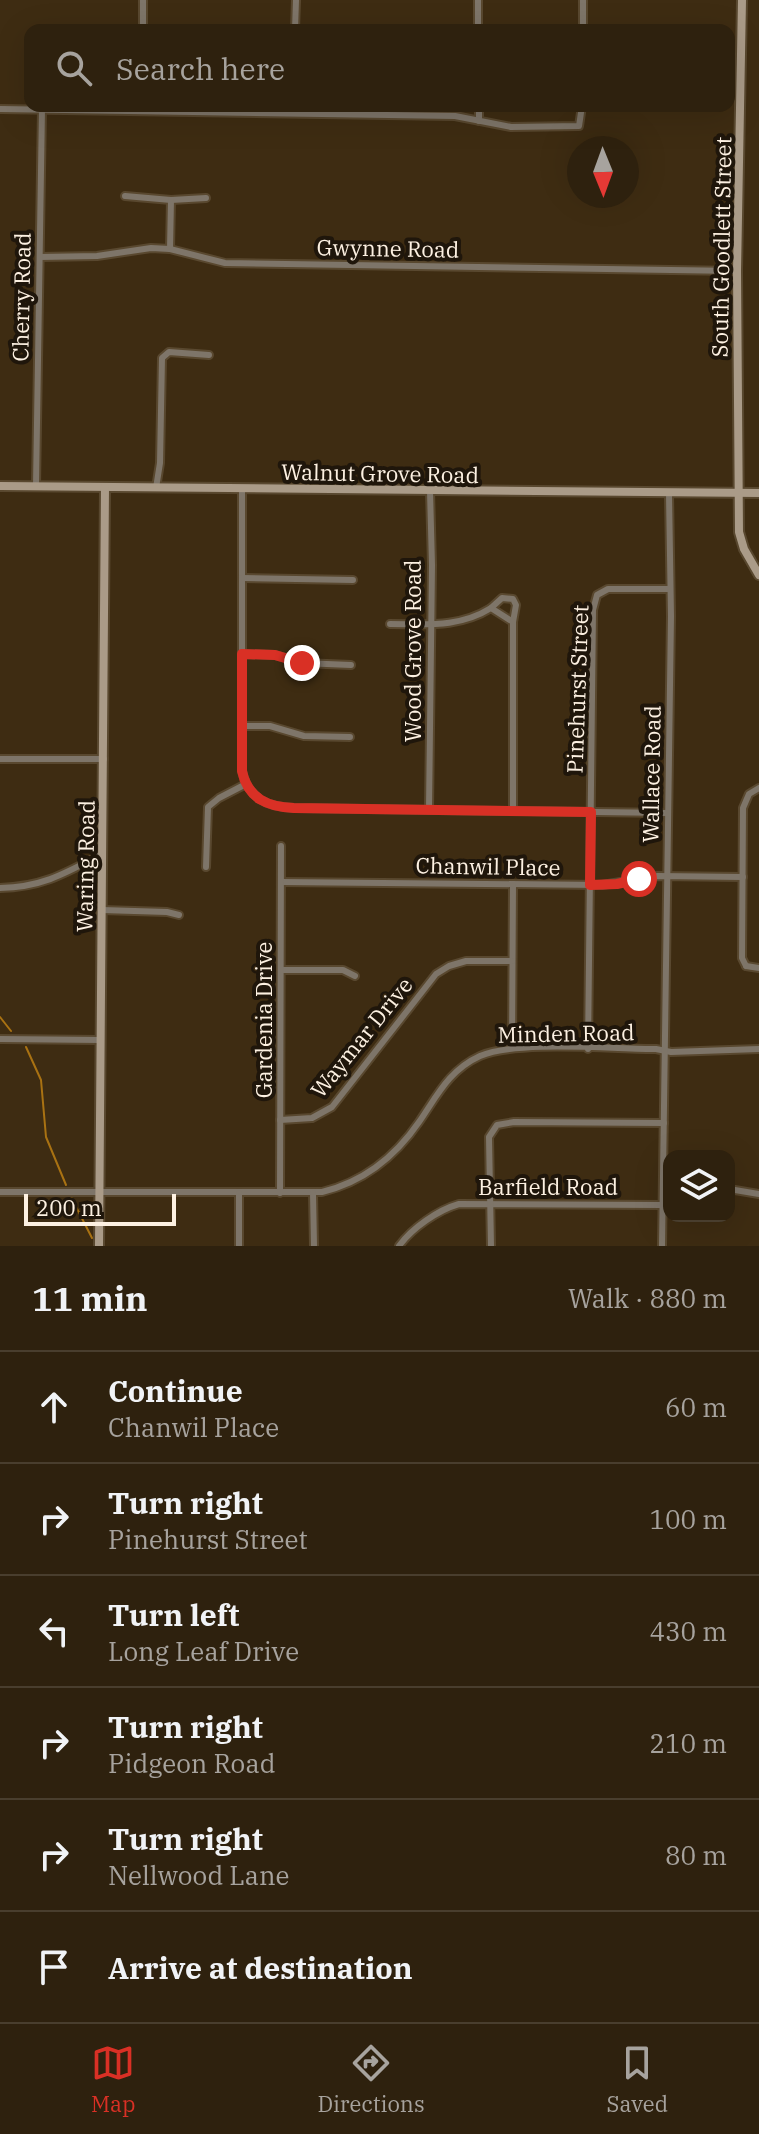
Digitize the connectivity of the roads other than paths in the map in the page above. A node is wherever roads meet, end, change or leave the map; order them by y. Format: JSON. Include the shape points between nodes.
{"nodes":[{"id":1,"x":143,"y":0,"type":"edge"},
{"id":2,"x":296,"y":0,"type":"edge"},
{"id":3,"x":478,"y":0,"type":"edge"},
{"id":4,"x":583,"y":0,"type":"edge"},
{"id":5,"x":742,"y":0,"type":"edge"},
{"id":6,"x":143,"y":24,"type":"edge"},
{"id":7,"x":295,"y":24,"type":"edge"},
{"id":8,"x":478,"y":24,"type":"edge"},
{"id":9,"x":583,"y":24,"type":"edge"},
{"id":10,"x":24,"y":108,"type":"edge"},
{"id":11,"x":0,"y":109,"type":"edge"},
{"id":12,"x":42,"y":112,"type":"edge"},
{"id":13,"x":410,"y":112,"type":"edge"},
{"id":14,"x":479,"y":112,"type":"edge"},
{"id":15,"x":581,"y":112,"type":"edge"},
{"id":16,"x":479,"y":121,"type":"junction"},
{"id":17,"x":125,"y":196,"type":"dead end"},
{"id":18,"x":206,"y":198,"type":"dead end"},
{"id":19,"x":171,"y":200,"type":"junction"},
{"id":20,"x":170,"y":249,"type":"junction"},
{"id":21,"x":40,"y":257,"type":"junction"},
{"id":22,"x":737,"y":271,"type":"junction"},
{"id":23,"x":209,"y":355,"type":"dead end"},
{"id":24,"x":0,"y":486,"type":"edge"},
{"id":25,"x":36,"y":486,"type":"junction"},
{"id":26,"x":105,"y":487,"type":"junction"},
{"id":27,"x":156,"y":488,"type":"junction"},
{"id":28,"x":242,"y":489,"type":"junction"},
{"id":29,"x":430,"y":491,"type":"junction"},
{"id":30,"x":738,"y":493,"type":"junction"},
{"id":31,"x":759,"y":493,"type":"edge"},
{"id":32,"x":669,"y":494,"type":"junction"},
{"id":33,"x":759,"y":575,"type":"edge"},
{"id":34,"x":242,"y":578,"type":"junction"},
{"id":35,"x":353,"y":580,"type":"dead end"},
{"id":36,"x":669,"y":589,"type":"junction"},
{"id":37,"x":491,"y":608,"type":"junction"},
{"id":38,"x":513,"y":622,"type":"junction"},
{"id":39,"x":390,"y":624,"type":"dead end"},
{"id":40,"x":431,"y":624,"type":"junction"},
{"id":41,"x":242,"y":654,"type":"junction"},
{"id":42,"x":351,"y":665,"type":"dead end"},
{"id":43,"x":242,"y":726,"type":"junction"},
{"id":44,"x":350,"y":737,"type":"dead end"},
{"id":45,"x":0,"y":759,"type":"edge"},
{"id":46,"x":104,"y":759,"type":"junction"},
{"id":47,"x":246,"y":784,"type":"junction"},
{"id":48,"x":759,"y":788,"type":"edge"},
{"id":49,"x":429,"y":810,"type":"junction"},
{"id":50,"x":513,"y":811,"type":"junction"},
{"id":51,"x":591,"y":812,"type":"junction"},
{"id":52,"x":668,"y":813,"type":"junction"},
{"id":53,"x":281,"y":846,"type":"dead end"},
{"id":54,"x":102,"y":854,"type":"junction"},
{"id":55,"x":206,"y":867,"type":"dead end"},
{"id":56,"x":667,"y":876,"type":"junction"},
{"id":57,"x":743,"y":877,"type":"junction"},
{"id":58,"x":281,"y":882,"type":"junction"},
{"id":59,"x":513,"y":884,"type":"junction"},
{"id":60,"x":590,"y":885,"type":"junction"},
{"id":61,"x":0,"y":888,"type":"edge"},
{"id":62,"x":102,"y":910,"type":"junction"},
{"id":63,"x":179,"y":915,"type":"dead end"},
{"id":64,"x":512,"y":961,"type":"junction"},
{"id":65,"x":759,"y":968,"type":"edge"},
{"id":66,"x":281,"y":970,"type":"junction"},
{"id":67,"x":355,"y":976,"type":"dead end"},
{"id":68,"x":0,"y":1039,"type":"edge"},
{"id":69,"x":101,"y":1040,"type":"junction"},
{"id":70,"x":512,"y":1048,"type":"junction"},
{"id":71,"x":588,"y":1049,"type":"junction"},
{"id":72,"x":759,"y":1049,"type":"edge"},
{"id":73,"x":665,"y":1051,"type":"junction"},
{"id":74,"x":280,"y":1120,"type":"junction"},
{"id":75,"x":664,"y":1123,"type":"junction"},
{"id":76,"x":665,"y":1150,"type":"edge"},
{"id":77,"x":735,"y":1190,"type":"edge"},
{"id":78,"x":100,"y":1191,"type":"junction"},
{"id":79,"x":0,"y":1192,"type":"edge"},
{"id":80,"x":239,"y":1193,"type":"junction"},
{"id":81,"x":280,"y":1193,"type":"junction"},
{"id":82,"x":313,"y":1193,"type":"junction"},
{"id":83,"x":759,"y":1194,"type":"edge"},
{"id":84,"x":491,"y":1204,"type":"junction"},
{"id":85,"x":663,"y":1205,"type":"joint"},
{"id":86,"x":99,"y":1246,"type":"edge"},
{"id":87,"x":239,"y":1246,"type":"edge"},
{"id":88,"x":314,"y":1246,"type":"edge"},
{"id":89,"x":400,"y":1246,"type":"edge"},
{"id":90,"x":491,"y":1246,"type":"edge"},
{"id":91,"x":662,"y":1246,"type":"edge"}],
"edges":[{"from":1,"to":6,"type":"street"},
{"from":2,"to":7,"type":"street"},
{"from":3,"to":8,"type":"street"},
{"from":4,"to":9,"type":"street"},
{"from":5,"to":22,"type":"main road","name":"South Goodlett Street"},
{"from":10,"to":11,"type":"street"},
{"from":12,"to":21,"type":"street","name":"Cherry Road"},
{"from":13,"to":16,"type":"street"},
{"from":14,"to":16,"type":"street"},
{"from":15,"to":16,"type":"street","via":[[579,126],[511,127]]},
{"from":17,"to":19,"type":"street"},
{"from":18,"to":19,"type":"street"},
{"from":19,"to":20,"type":"street"},
{"from":20,"to":21,"type":"street","name":"Gwynne Road"},
{"from":20,"to":22,"type":"street","name":"Gwynne Road","via":[[225,263]]},
{"from":21,"to":25,"type":"street","name":"Cherry Road"},
{"from":22,"to":30,"type":"main road","name":"South Goodlett Street"},
{"from":23,"to":27,"type":"street","via":[[169,352],[162,358]]},
{"from":24,"to":25,"type":"main road","name":"Walnut Grove Road"},
{"from":25,"to":26,"type":"main road","name":"Walnut Grove Road"},
{"from":26,"to":27,"type":"main road","name":"Walnut Grove Road"},
{"from":26,"to":46,"type":"main road","name":"Waring Road"},
{"from":27,"to":28,"type":"main road","name":"Walnut Grove Road"},
{"from":28,"to":29,"type":"main road","name":"Walnut Grove Road"},
{"from":28,"to":34,"type":"street"},
{"from":29,"to":32,"type":"main road","name":"Walnut Grove Road"},
{"from":29,"to":40,"type":"street","name":"Wood Grove Road"},
{"from":30,"to":31,"type":"main road","name":"Walnut Grove Road"},
{"from":30,"to":32,"type":"main road","name":"Walnut Grove Road"},
{"from":30,"to":33,"type":"main road","name":"South Goodlett Street","via":[[739,532]]},
{"from":32,"to":36,"type":"street","name":"Wallace Road"},
{"from":34,"to":35,"type":"street"},
{"from":34,"to":41,"type":"street"},
{"from":36,"to":51,"type":"street","name":"Pinehurst Street","via":[[608,589],[597,595]]},
{"from":36,"to":52,"type":"street","name":"Wallace Road"},
{"from":37,"to":38,"type":"street"},
{"from":37,"to":38,"type":"street","via":[[502,598],[513,599]]},
{"from":37,"to":40,"type":"street","via":[[463,622]]},
{"from":38,"to":50,"type":"street"},
{"from":39,"to":40,"type":"street"},
{"from":40,"to":49,"type":"street","name":"Wood Grove Road"},
{"from":41,"to":42,"type":"street"},
{"from":41,"to":43,"type":"street"},
{"from":43,"to":44,"type":"street"},
{"from":43,"to":47,"type":"street"},
{"from":45,"to":46,"type":"street"},
{"from":46,"to":54,"type":"main road","name":"Waring Road"},
{"from":47,"to":49,"type":"street","via":[[263,803],[278,807]]},
{"from":47,"to":55,"type":"street","via":[[208,807]]},
{"from":48,"to":57,"type":"street","via":[[749,794],[743,808]]},
{"from":49,"to":50,"type":"street"},
{"from":50,"to":51,"type":"street"},
{"from":51,"to":52,"type":"street"},
{"from":51,"to":60,"type":"street","name":"Pinehurst Street"},
{"from":52,"to":56,"type":"street","name":"Wallace Road"},
{"from":53,"to":58,"type":"street","name":"Gardenia Drive"},
{"from":54,"to":61,"type":"street","via":[[45,882]]},
{"from":54,"to":62,"type":"main road","name":"Waring Road"},
{"from":56,"to":57,"type":"street","name":"Chanwil Place"},
{"from":56,"to":60,"type":"street","name":"Chanwil Place"},
{"from":56,"to":73,"type":"street","name":"Wallace Road"},
{"from":57,"to":65,"type":"street","via":[[743,968]]},
{"from":58,"to":59,"type":"street","name":"Chanwil Place"},
{"from":58,"to":66,"type":"street","name":"Gardenia Drive"},
{"from":59,"to":60,"type":"street","name":"Chanwil Place"},
{"from":59,"to":64,"type":"street"},
{"from":60,"to":71,"type":"street","name":"Pinehurst Street"},
{"from":62,"to":63,"type":"street"},
{"from":62,"to":69,"type":"main road","name":"Waring Road"},
{"from":64,"to":70,"type":"street"},
{"from":64,"to":74,"type":"street","name":"Waymar Drive","via":[[466,961],[436,974],[332,1107],[312,1118]]},
{"from":66,"to":67,"type":"street","via":[[343,970]]},
{"from":66,"to":74,"type":"street","name":"Gardenia Drive"},
{"from":68,"to":69,"type":"street"},
{"from":69,"to":78,"type":"main road","name":"Waring Road"},
{"from":70,"to":71,"type":"street","name":"Minden Road"},
{"from":70,"to":82,"type":"street","name":"Minden Road","via":[[482,1055],[456,1071],[409,1136],[377,1167],[346,1185]]},
{"from":71,"to":73,"type":"street","name":"Minden Road"},
{"from":72,"to":73,"type":"street","name":"Minden Road"},
{"from":73,"to":75,"type":"street","name":"Wallace Road"},
{"from":74,"to":81,"type":"street","name":"Gardenia Drive"},
{"from":75,"to":76,"type":"street","name":"Wallace Road"},
{"from":75,"to":84,"type":"street","via":[[507,1122],[493,1128]]},
{"from":77,"to":83,"type":"street"},
{"from":78,"to":79,"type":"street","name":"Minden Road"},
{"from":78,"to":80,"type":"street","name":"Minden Road"},
{"from":78,"to":86,"type":"main road","name":"Waring Road"},
{"from":80,"to":81,"type":"street","name":"Minden Road"},
{"from":80,"to":87,"type":"street"},
{"from":81,"to":82,"type":"street","name":"Minden Road"},
{"from":82,"to":88,"type":"street"},
{"from":84,"to":85,"type":"street","name":"Barfield Road"},
{"from":84,"to":89,"type":"street","name":"Barfield Road","via":[[447,1208]]},
{"from":84,"to":90,"type":"street"},
{"from":85,"to":91,"type":"street","name":"Wallace Road"}]}
